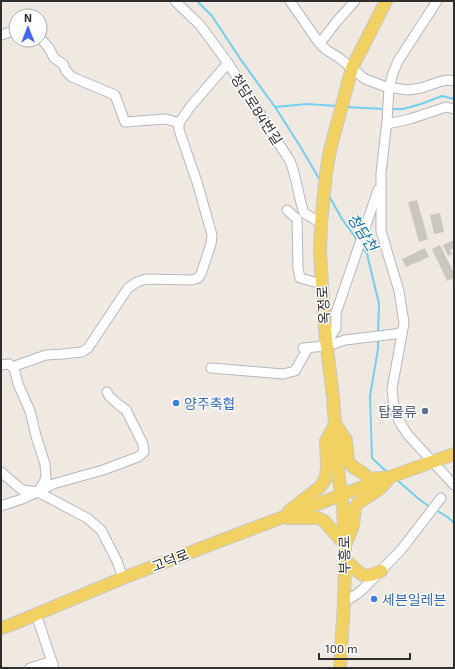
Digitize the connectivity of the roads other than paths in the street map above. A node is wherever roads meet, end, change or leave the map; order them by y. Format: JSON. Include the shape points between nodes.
{"nodes":[{"id":1,"x":175,"y":1,"type":"edge"},
{"id":2,"x":290,"y":1,"type":"edge"},
{"id":3,"x":355,"y":1,"type":"edge"},
{"id":4,"x":386,"y":1,"type":"edge"},
{"id":5,"x":437,"y":1,"type":"edge"},
{"id":6,"x":320,"y":44,"type":"junction"},
{"id":7,"x":48,"y":47,"type":"edge"},
{"id":8,"x":228,"y":63,"type":"junction"},
{"id":9,"x":351,"y":72,"type":"junction"},
{"id":10,"x":454,"y":81,"type":"edge"},
{"id":11,"x":389,"y":91,"type":"junction"},
{"id":12,"x":454,"y":109,"type":"edge"},
{"id":13,"x":179,"y":123,"type":"junction"},
{"id":14,"x":387,"y":123,"type":"junction"},
{"id":15,"x":381,"y":182,"type":"junction"},
{"id":16,"x":287,"y":210,"type":"dead end"},
{"id":17,"x":322,"y":220,"type":"junction"},
{"id":18,"x":322,"y":284,"type":"junction"},
{"id":19,"x":399,"y":333,"type":"junction"},
{"id":20,"x":327,"y":344,"type":"junction"},
{"id":21,"x":1,"y":365,"type":"edge"},
{"id":22,"x":12,"y":367,"type":"junction"},
{"id":23,"x":211,"y":368,"type":"dead end"},
{"id":24,"x":107,"y":392,"type":"dead end"},
{"id":25,"x":335,"y":424,"type":"junction"},
{"id":26,"x":454,"y":454,"type":"edge"},
{"id":27,"x":433,"y":462,"type":"junction"},
{"id":28,"x":1,"y":472,"type":"edge"},
{"id":29,"x":390,"y":477,"type":"junction"},
{"id":30,"x":454,"y":485,"type":"edge"},
{"id":31,"x":38,"y":492,"type":"junction"},
{"id":32,"x":341,"y":495,"type":"junction"},
{"id":33,"x":441,"y":498,"type":"dead end"},
{"id":34,"x":1,"y":506,"type":"edge"},
{"id":35,"x":280,"y":518,"type":"junction"},
{"id":36,"x":345,"y":545,"type":"junction"},
{"id":37,"x":345,"y":560,"type":"junction"},
{"id":38,"x":381,"y":571,"type":"junction"},
{"id":39,"x":123,"y":578,"type":"junction"},
{"id":40,"x":344,"y":602,"type":"junction"},
{"id":41,"x":36,"y":614,"type":"junction"},
{"id":42,"x":1,"y":628,"type":"edge"},
{"id":43,"x":53,"y":665,"type":"edge"},
{"id":44,"x":30,"y":668,"type":"edge"},
{"id":45,"x":340,"y":668,"type":"edge"}],
"edges":[{"from":1,"to":8,"type":"street","name":"청담로84번길","via":[[200,26]]},
{"from":2,"to":6,"type":"street"},
{"from":3,"to":6,"type":"street"},
{"from":4,"to":9,"type":"main road"},
{"from":5,"to":11,"type":"street","via":[[398,61]]},
{"from":6,"to":9,"type":"street","via":[[338,57]]},
{"from":7,"to":13,"type":"street","via":[[54,58],[63,64],[72,77],[114,94],[125,122],[166,119]]},
{"from":8,"to":13,"type":"street"},
{"from":8,"to":17,"type":"street","name":"청담로84번길","via":[[290,161],[304,213]]},
{"from":9,"to":11,"type":"street"},
{"from":9,"to":17,"type":"main road","name":"옥정로","via":[[330,150]]},
{"from":10,"to":11,"type":"street","via":[[442,81],[408,90],[394,88]]},
{"from":11,"to":14,"type":"street"},
{"from":12,"to":14,"type":"street","via":[[446,107],[410,119]]},
{"from":13,"to":22,"type":"street","via":[[212,235],[201,274],[192,280],[146,279],[137,282],[128,288],[88,348],[82,352],[46,355]]},
{"from":14,"to":15,"type":"street"},
{"from":15,"to":19,"type":"street","via":[[381,231],[399,291],[404,322]]},
{"from":15,"to":20,"type":"street","via":[[342,293],[336,313],[336,328]]},
{"from":16,"to":18,"type":"street","via":[[296,219],[300,278]]},
{"from":17,"to":18,"type":"main road","name":"옥정로"},
{"from":18,"to":20,"type":"main road","name":"옥정로"},
{"from":19,"to":20,"type":"street"},
{"from":19,"to":27,"type":"street","via":[[392,390],[394,407],[408,435]]},
{"from":20,"to":23,"type":"street","via":[[305,348],[295,371],[283,374]]},
{"from":20,"to":25,"type":"main road","name":"옥정로"},
{"from":21,"to":22,"type":"street","via":[[9,364]]},
{"from":22,"to":31,"type":"street","via":[[30,411],[44,464],[46,479]]},
{"from":24,"to":31,"type":"street","via":[[118,406],[126,410],[143,444],[144,452],[138,457],[53,484]]},
{"from":25,"to":29,"type":"main road","via":[[346,440],[348,461],[353,467],[369,479]]},
{"from":25,"to":32,"type":"main road","name":"옥정로"},
{"from":25,"to":35,"type":"main road","via":[[326,441],[326,478],[320,487]]},
{"from":26,"to":27,"type":"main road"},
{"from":27,"to":29,"type":"main road"},
{"from":27,"to":30,"type":"street"},
{"from":28,"to":31,"type":"street","via":[[22,490]]},
{"from":29,"to":32,"type":"main road"},
{"from":29,"to":36,"type":"main road","via":[[378,490],[358,503],[353,526]]},
{"from":31,"to":34,"type":"street"},
{"from":31,"to":39,"type":"street","via":[[87,518],[101,530]]},
{"from":32,"to":35,"type":"main road","name":"고덕로"},
{"from":32,"to":36,"type":"main road","name":"부흥로"},
{"from":33,"to":38,"type":"street","via":[[401,550]]},
{"from":35,"to":36,"type":"main road","via":[[318,518],[324,521]]},
{"from":35,"to":39,"type":"main road","name":"고덕로"},
{"from":36,"to":37,"type":"main road","name":"부흥로"},
{"from":37,"to":38,"type":"main road","via":[[362,575],[371,576]]},
{"from":37,"to":40,"type":"main road","name":"부흥로"},
{"from":38,"to":40,"type":"street","via":[[357,594]]},
{"from":39,"to":41,"type":"main road","name":"고덕로"},
{"from":40,"to":45,"type":"main road","name":"부흥로"},
{"from":41,"to":42,"type":"main road","name":"고덕로"},
{"from":41,"to":43,"type":"street"},
{"from":43,"to":44,"type":"street"}]}
